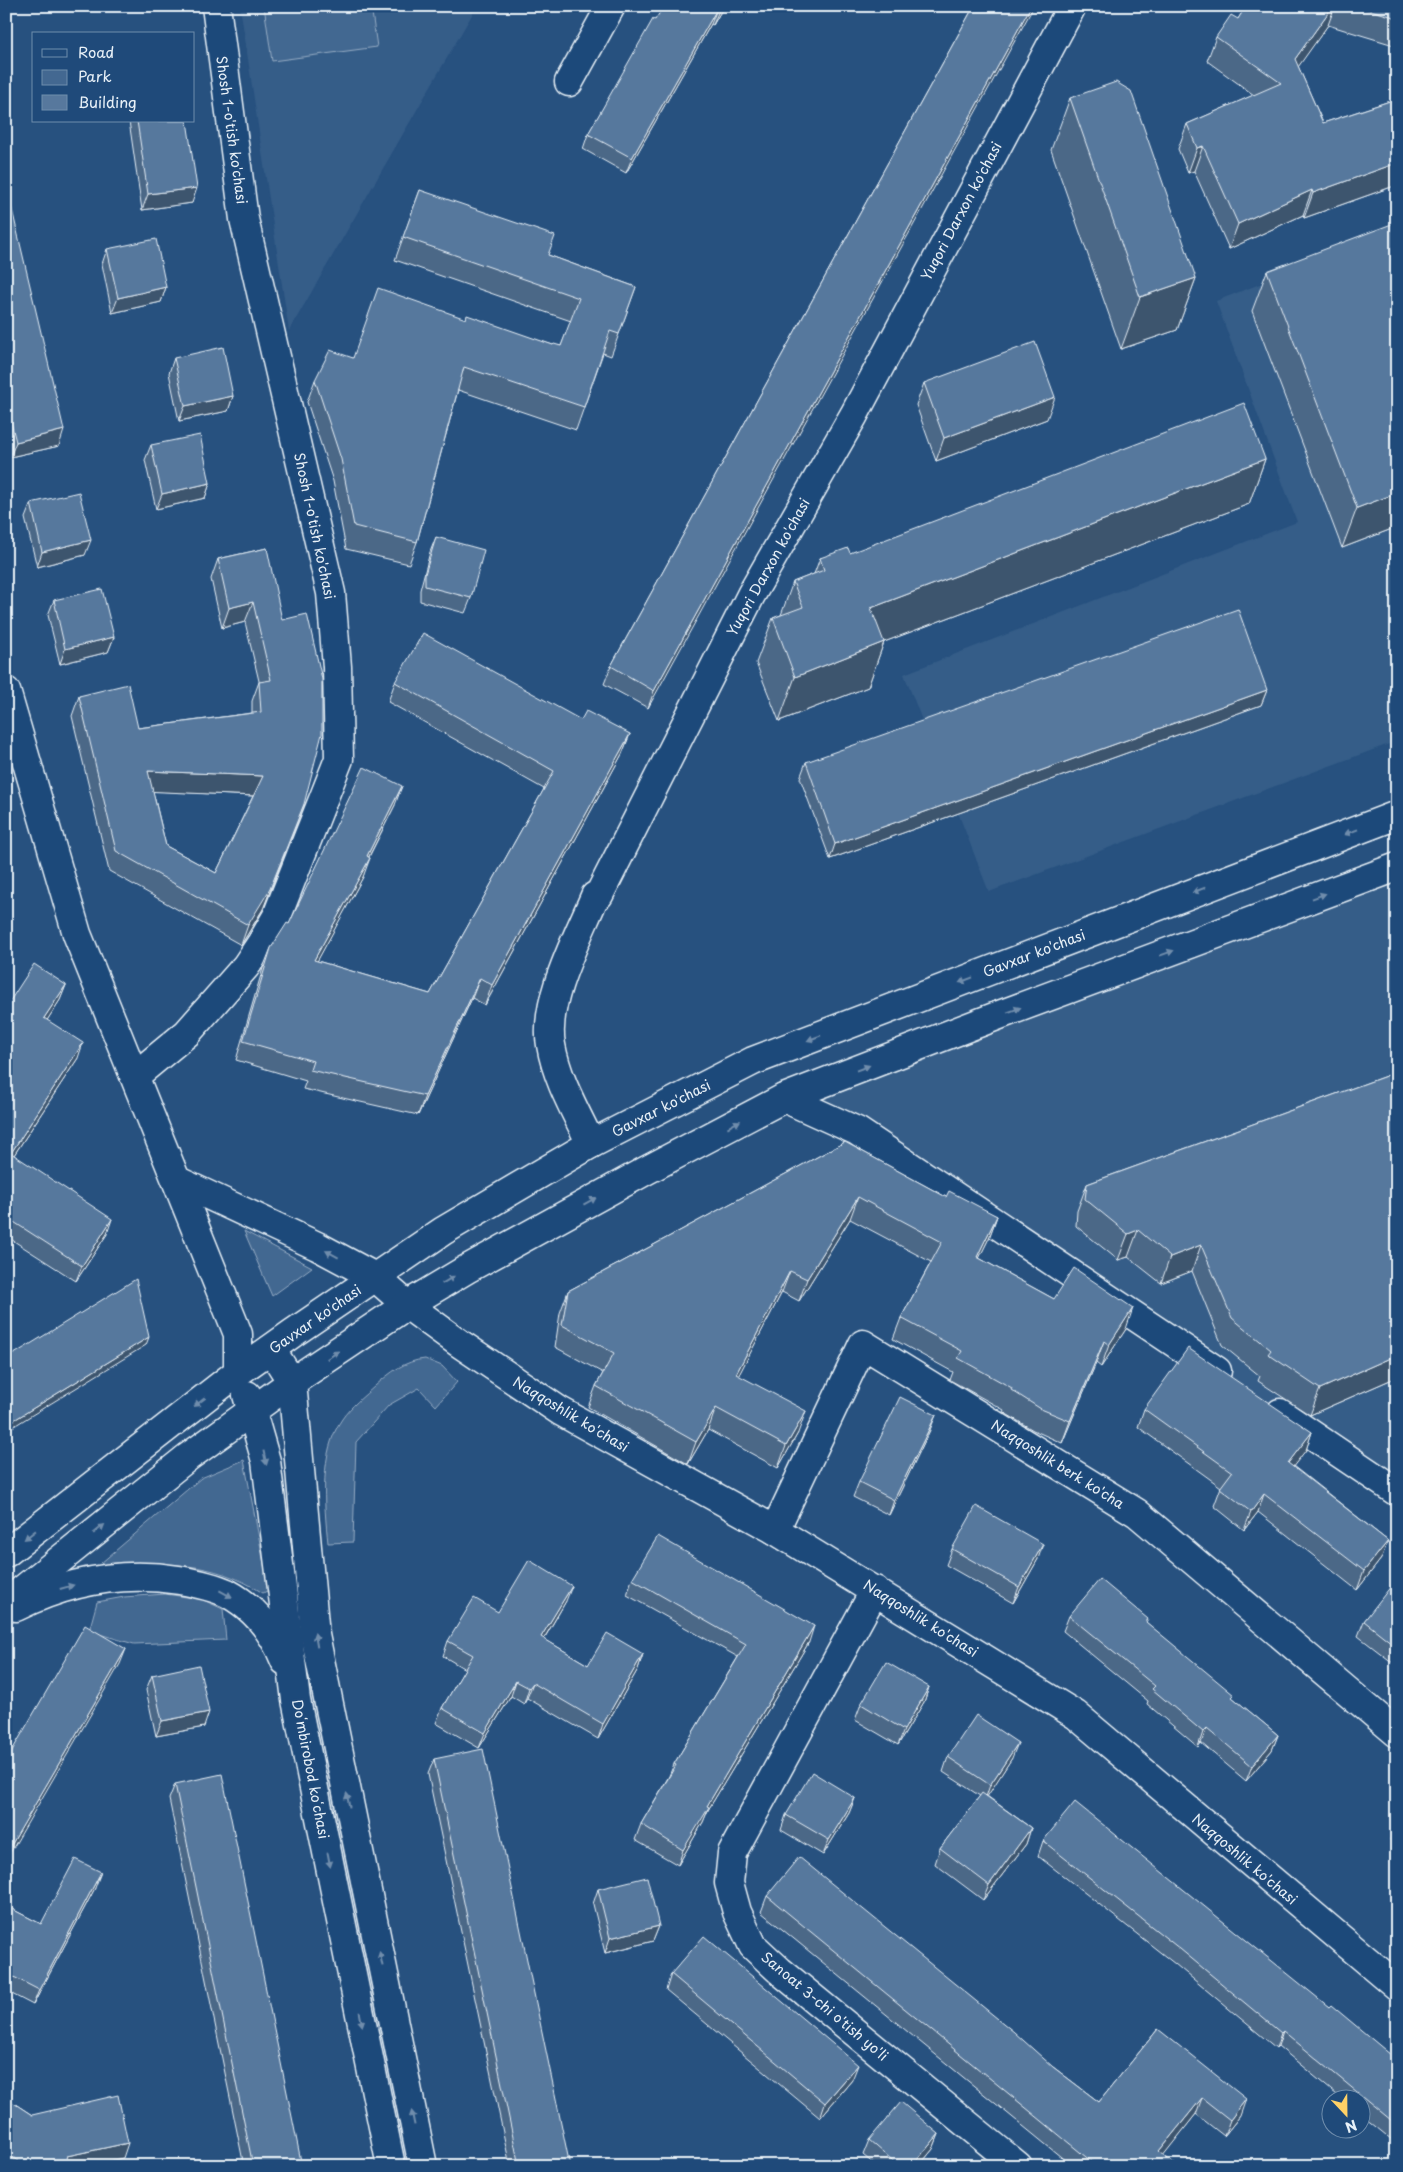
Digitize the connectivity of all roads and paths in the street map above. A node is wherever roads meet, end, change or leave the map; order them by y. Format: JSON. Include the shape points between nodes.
{"nodes":[{"id":1,"x":216,"y":6,"type":"edge"},
{"id":2,"x":611,"y":6,"type":"edge"},
{"id":3,"x":1072,"y":6,"type":"edge"},
{"id":4,"x":570,"y":82,"type":"dead end"},
{"id":5,"x":6,"y":691,"type":"edge"},
{"id":6,"x":1397,"y":814,"type":"edge"},
{"id":7,"x":1397,"y":868,"type":"edge"},
{"id":8,"x":135,"y":1076,"type":"junction"},
{"id":9,"x":784,"y":1098,"type":"junction"},
{"id":10,"x":591,"y":1144,"type":"junction"},
{"id":11,"x":178,"y":1181,"type":"junction"},
{"id":12,"x":375,"y":1277,"type":"junction"},
{"id":13,"x":407,"y":1305,"type":"junction"},
{"id":14,"x":238,"y":1334,"type":"junction"},
{"id":15,"x":271,"y":1349,"type":"junction"},
{"id":16,"x":238,"y":1372,"type":"junction"},
{"id":17,"x":292,"y":1382,"type":"junction"},
{"id":18,"x":1235,"y":1384,"type":"edge"},
{"id":19,"x":1260,"y":1400,"type":"edge"},
{"id":20,"x":253,"y":1410,"type":"junction"},
{"id":21,"x":1397,"y":1492,"type":"edge"},
{"id":22,"x":775,"y":1530,"type":"junction"},
{"id":23,"x":6,"y":1553,"type":"edge"},
{"id":24,"x":875,"y":1590,"type":"junction"},
{"id":25,"x":6,"y":1603,"type":"edge"},
{"id":26,"x":6,"y":1613,"type":"edge"},
{"id":27,"x":296,"y":1700,"type":"junction"},
{"id":28,"x":1397,"y":1733,"type":"edge"},
{"id":29,"x":1397,"y":1986,"type":"edge"},
{"id":30,"x":391,"y":2166,"type":"edge"},
{"id":31,"x":423,"y":2166,"type":"edge"},
{"id":32,"x":1018,"y":2166,"type":"edge"}],
"edges":[{"from":1,"to":8,"type":"street","name":"Shosh 1-o'tish ko'chasi","via":[[244,219],[332,593],[339,759],[277,916],[262,942],[246,966],[187,1033]]},
{"from":2,"to":4,"type":"street"},
{"from":3,"to":10,"type":"street","name":"Yuqori Darxon ko'chasi","via":[[854,414],[751,595],[599,895],[595,896],[561,978],[550,1029],[559,1074]]},
{"from":5,"to":8,"type":"street","via":[[77,934]]},
{"from":6,"to":10,"type":"street","name":"Gavxar ko'chasi","one_way":true,"via":[[753,1061]]},
{"from":9,"to":7,"type":"street","one_way":true},
{"from":8,"to":11,"type":"street"},
{"from":13,"to":9,"type":"street","one_way":true,"via":[[647,1170]]},
{"from":9,"to":18,"type":"street","via":[[857,1131]]},
{"from":10,"to":12,"type":"street","name":"Gavxar ko'chasi","via":[[443,1231]]},
{"from":12,"to":11,"type":"street","name":"Naqqoshlik ko'chasi","one_way":true},
{"from":11,"to":14,"type":"street"},
{"from":12,"to":13,"type":"street","name":"Naqqoshlik ko'chasi"},
{"from":12,"to":15,"type":"street","name":"Gavxar ko'chasi"},
{"from":17,"to":13,"type":"street","one_way":true},
{"from":13,"to":22,"type":"street","name":"Naqqoshlik ko'chasi","via":[[560,1411]]},
{"from":14,"to":15,"type":"street"},
{"from":14,"to":16,"type":"street"},
{"from":15,"to":16,"type":"street","name":"Gavxar ko'chasi"},
{"from":15,"to":17,"type":"street"},
{"from":16,"to":20,"type":"street","name":"Doʻmbirobod koʻchasi"},
{"from":16,"to":23,"type":"street","name":"Gavxar ko'chasi","one_way":true},
{"from":17,"to":20,"type":"street"},
{"from":31,"to":17,"type":"street","one_way":true,"via":[[315,1635]]},
{"from":19,"to":21,"type":"street"},
{"from":25,"to":20,"type":"street","one_way":true,"via":[[188,1457]]},
{"from":20,"to":27,"type":"street","name":"Doʻmbirobod koʻchasi","one_way":true,"via":[[266,1461]]},
{"from":22,"to":24,"type":"street","name":"Naqqoshlik ko'chasi"},
{"from":22,"to":28,"type":"street","name":"Naqqoshlik berk ko'cha","via":[[863,1344],[1137,1513]]},
{"from":24,"to":29,"type":"street","name":"Naqqoshlik ko'chasi","via":[[1076,1715]]},
{"from":24,"to":32,"type":"street","name":"Sanoat 3-chi o'tish yo'li","via":[[732,1853],[729,1883],[737,1912],[753,1946]]},
{"from":26,"to":27,"type":"street","one_way":true,"via":[[36,1597],[68,1586],[117,1577],[168,1579],[215,1588],[228,1594],[266,1626],[282,1653]]},
{"from":27,"to":30,"type":"street","name":"Doʻmbirobod koʻchasi","one_way":true}]}
